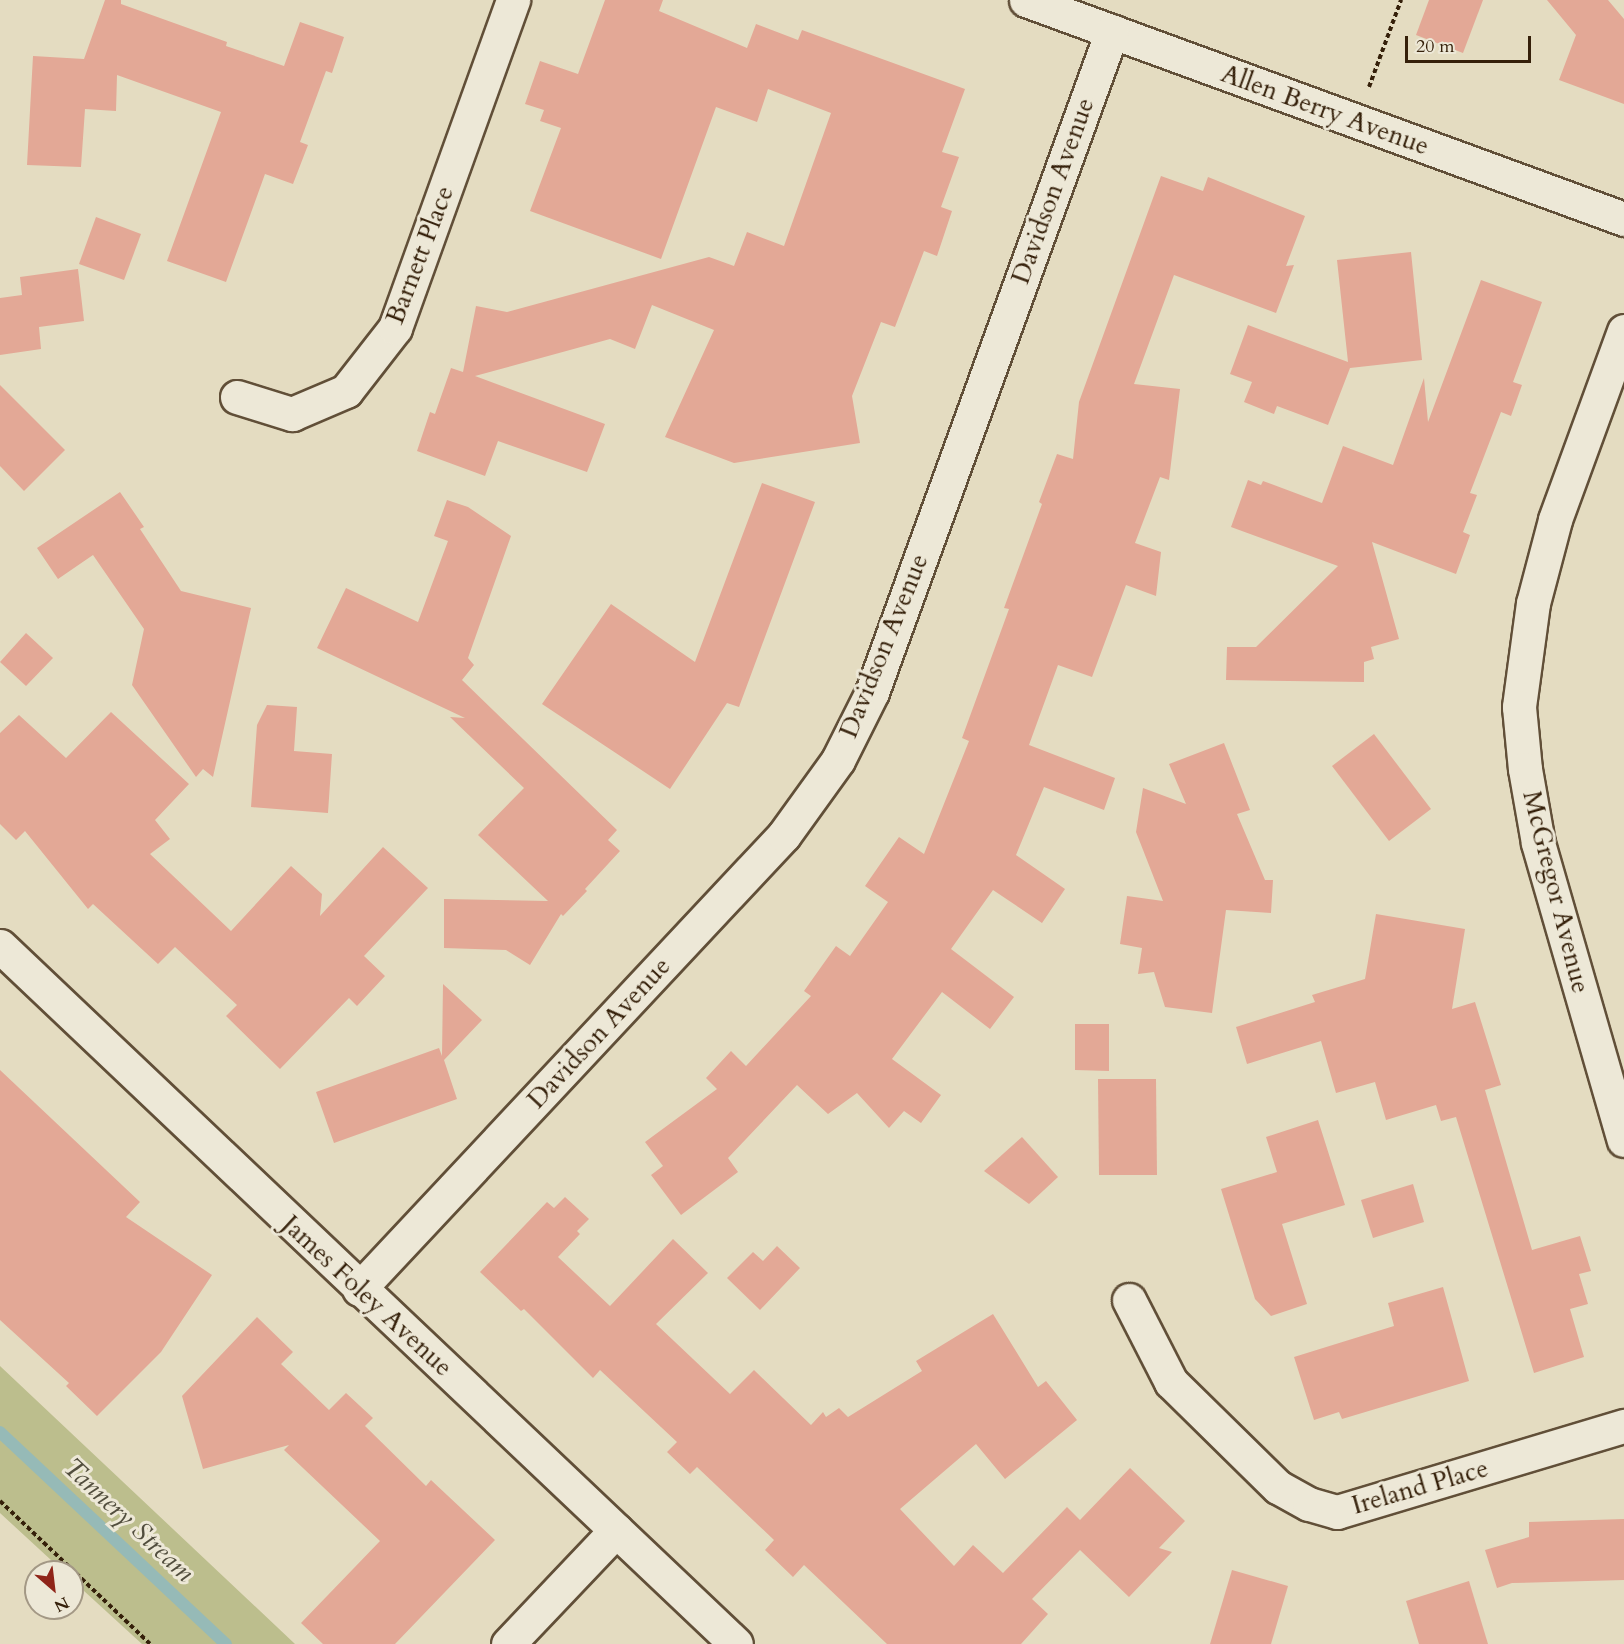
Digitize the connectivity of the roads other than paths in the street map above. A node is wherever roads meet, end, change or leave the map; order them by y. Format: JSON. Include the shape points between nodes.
{"nodes":[{"id":1,"x":513,"y":0,"type":"edge"},
{"id":2,"x":1026,"y":0,"type":"edge"},
{"id":3,"x":1112,"y":31,"type":"junction"},
{"id":4,"x":1624,"y":219,"type":"edge"},
{"id":5,"x":1624,"y":331,"type":"edge"},
{"id":6,"x":237,"y":397,"type":"dead end"},
{"id":7,"x":0,"y":946,"type":"edge"},
{"id":8,"x":1624,"y":1140,"type":"edge"},
{"id":9,"x":359,"y":1289,"type":"junction"},
{"id":10,"x":1129,"y":1300,"type":"dead end"},
{"id":11,"x":1624,"y":1426,"type":"edge"},
{"id":12,"x":616,"y":1530,"type":"junction"},
{"id":13,"x":508,"y":1644,"type":"edge"},
{"id":14,"x":736,"y":1644,"type":"edge"}],
"edges":[{"from":1,"to":6,"type":"street","name":"Barnett Place","via":[[395,328],[345,391],[303,410],[292,414]]},
{"from":2,"to":3,"type":"street","name":"Allen Berry Avenue"},
{"from":3,"to":4,"type":"street","name":"Allen Berry Avenue"},
{"from":3,"to":9,"type":"street","name":"Davidson Avenue","via":[[872,692],[838,759],[784,835]]},
{"from":5,"to":8,"type":"street","name":"McGregor Avenue","via":[[1555,520],[1533,603],[1519,707],[1538,843]]},
{"from":7,"to":9,"type":"street","name":"James Foley Avenue"},
{"from":9,"to":12,"type":"street","name":"James Foley Avenue"},
{"from":10,"to":11,"type":"street","name":"Ireland Place","via":[[1171,1382],[1278,1487],[1309,1504],[1336,1512]]},
{"from":12,"to":13,"type":"street"},
{"from":12,"to":14,"type":"street","name":"James Foley Avenue"}]}
